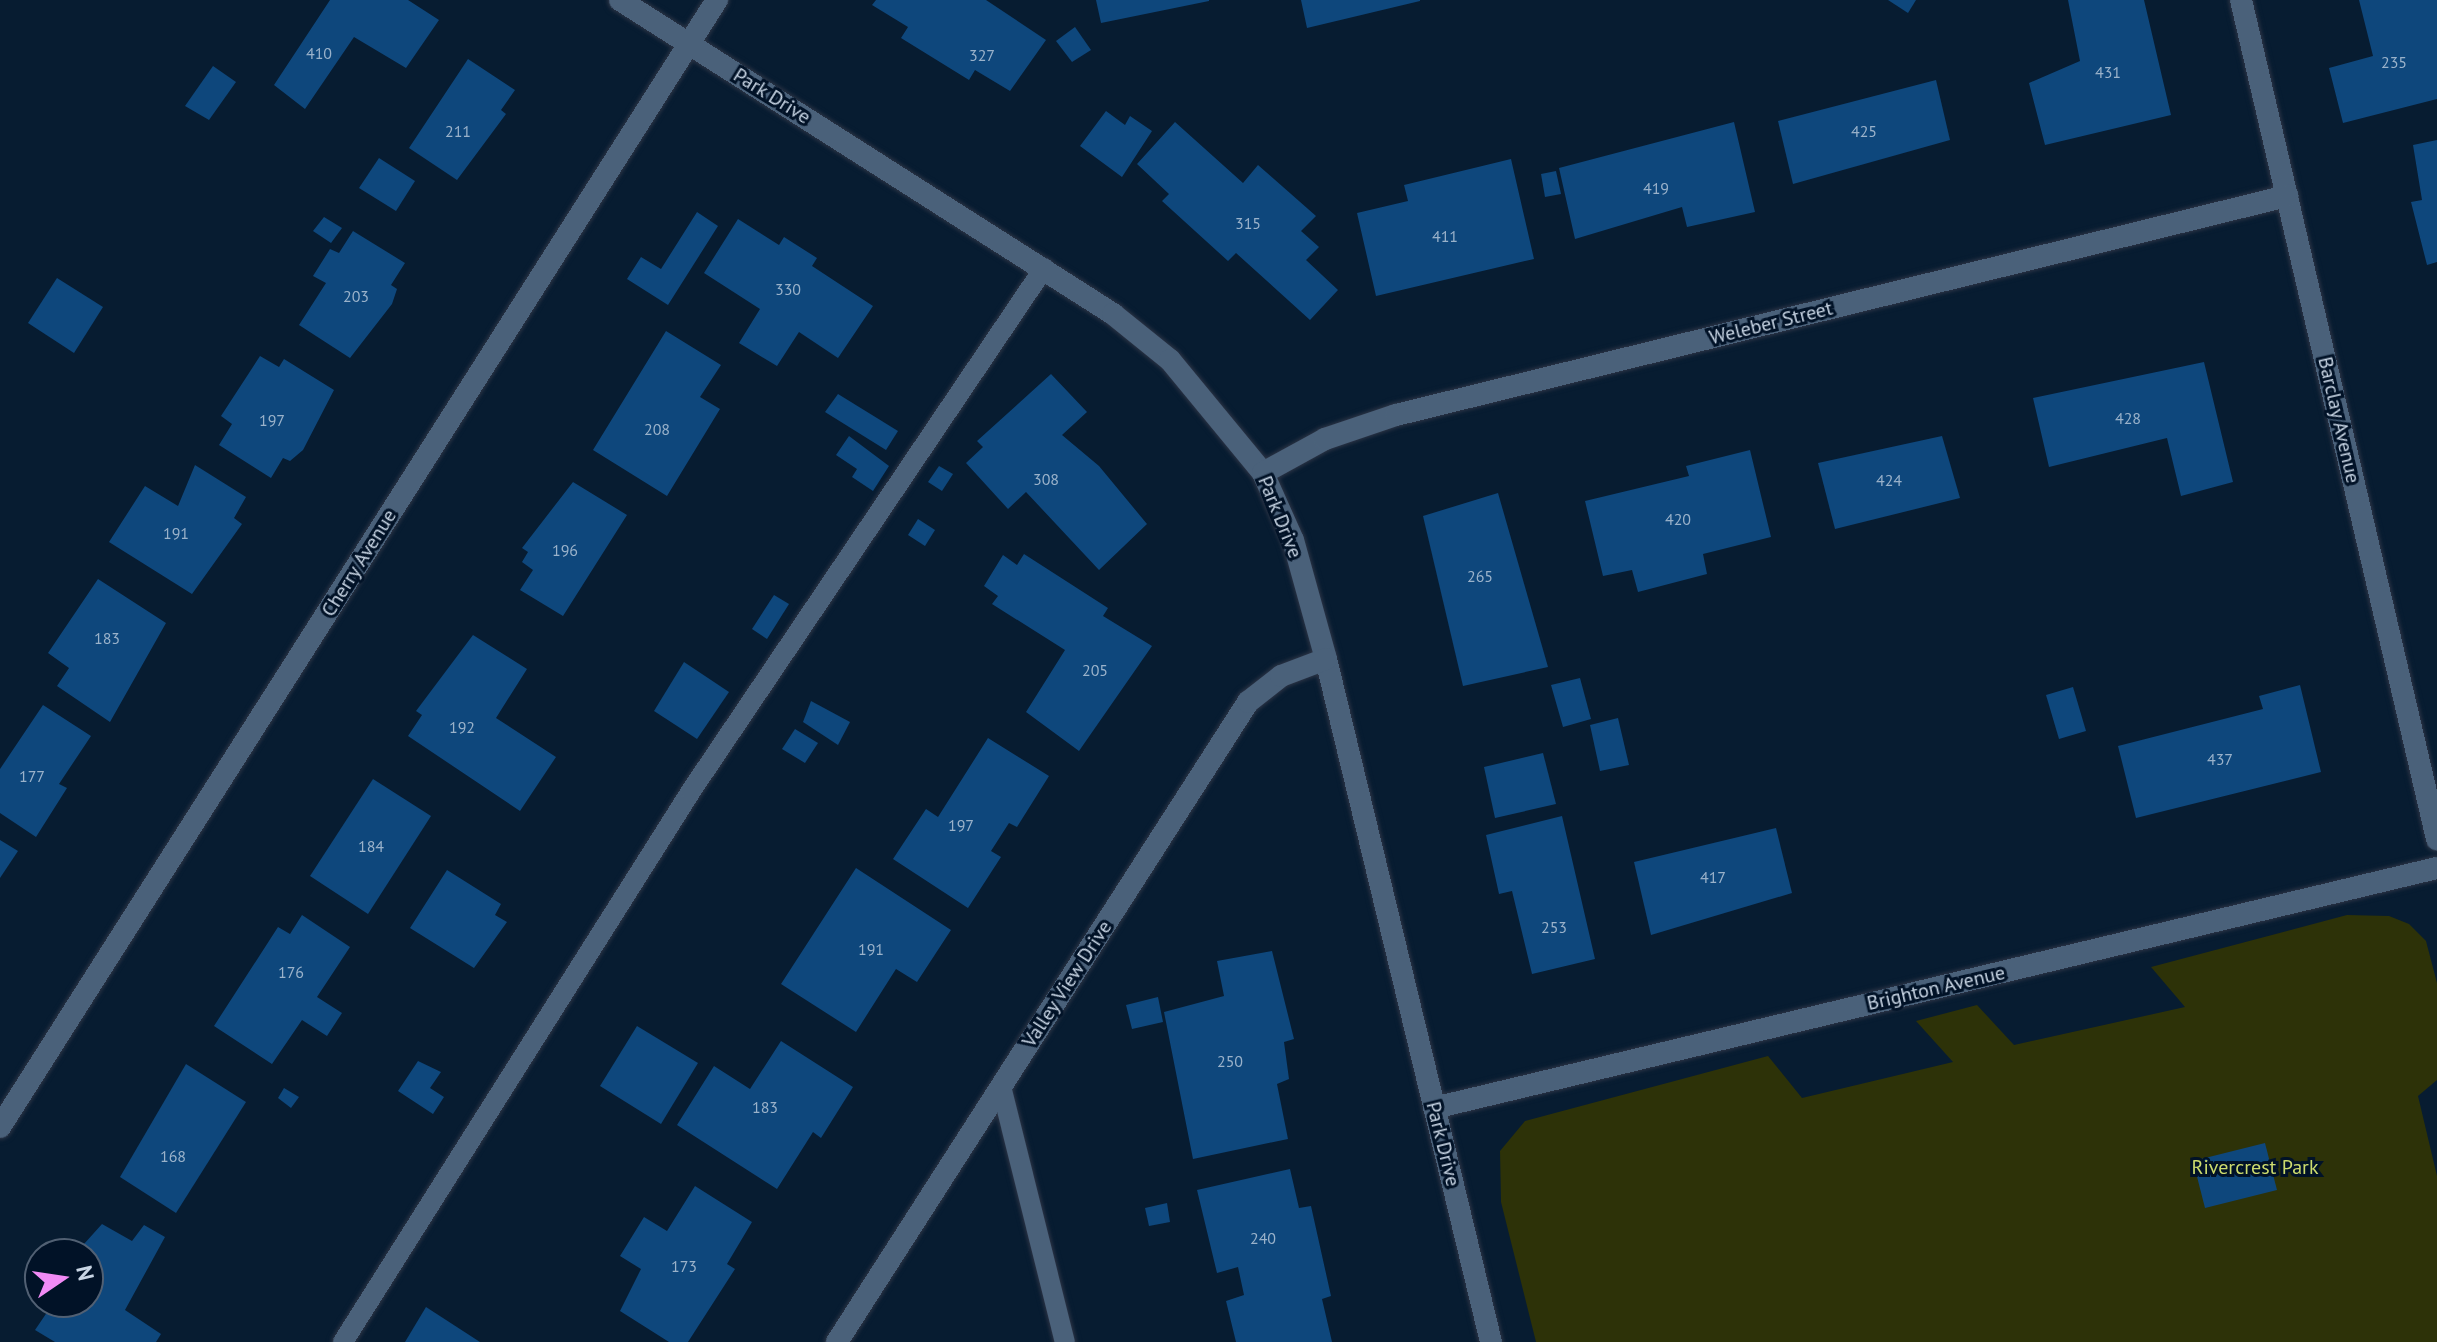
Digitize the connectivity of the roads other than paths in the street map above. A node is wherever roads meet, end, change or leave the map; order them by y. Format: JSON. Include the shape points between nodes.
{"nodes":[{"id":1,"x":620,"y":0,"type":"edge"},
{"id":2,"x":717,"y":0,"type":"edge"},
{"id":3,"x":2241,"y":0,"type":"edge"},
{"id":4,"x":689,"y":44,"type":"junction"},
{"id":5,"x":2287,"y":196,"type":"junction"},
{"id":6,"x":1044,"y":268,"type":"junction"},
{"id":7,"x":1263,"y":473,"type":"junction"},
{"id":8,"x":1326,"y":659,"type":"junction"},
{"id":9,"x":2437,"y":839,"type":"edge"},
{"id":10,"x":2437,"y":868,"type":"edge"},
{"id":11,"x":1001,"y":1086,"type":"junction"},
{"id":12,"x":1434,"y":1108,"type":"junction"},
{"id":13,"x":0,"y":1127,"type":"edge"},
{"id":14,"x":343,"y":1342,"type":"edge"},
{"id":15,"x":837,"y":1342,"type":"edge"},
{"id":16,"x":1065,"y":1342,"type":"edge"},
{"id":17,"x":1491,"y":1342,"type":"edge"}],
"edges":[{"from":1,"to":4,"type":"street","name":"Park Drive"},
{"from":2,"to":4,"type":"street","name":"Cherry Avenue"},
{"from":3,"to":5,"type":"street","name":"Barclay Avenue"},
{"from":4,"to":6,"type":"street","name":"Park Drive"},
{"from":4,"to":13,"type":"street","name":"Cherry Avenue"},
{"from":5,"to":7,"type":"street","name":"Weleber Street","via":[[1396,415],[1325,439]]},
{"from":5,"to":9,"type":"street","name":"Barclay Avenue"},
{"from":6,"to":7,"type":"street","name":"Park Drive","via":[[1170,360]]},
{"from":6,"to":14,"type":"lane","via":[[691,791]]},
{"from":7,"to":8,"type":"street","name":"Park Drive","via":[[1293,540]]},
{"from":8,"to":11,"type":"street","name":"Valley View Drive","via":[[1281,676],[1248,702]]},
{"from":8,"to":12,"type":"street","name":"Park Drive"},
{"from":10,"to":12,"type":"street","name":"Brighton Avenue"},
{"from":11,"to":15,"type":"street","name":"Valley View Drive"},
{"from":11,"to":16,"type":"lane"},
{"from":12,"to":17,"type":"street","name":"Park Drive"}]}
